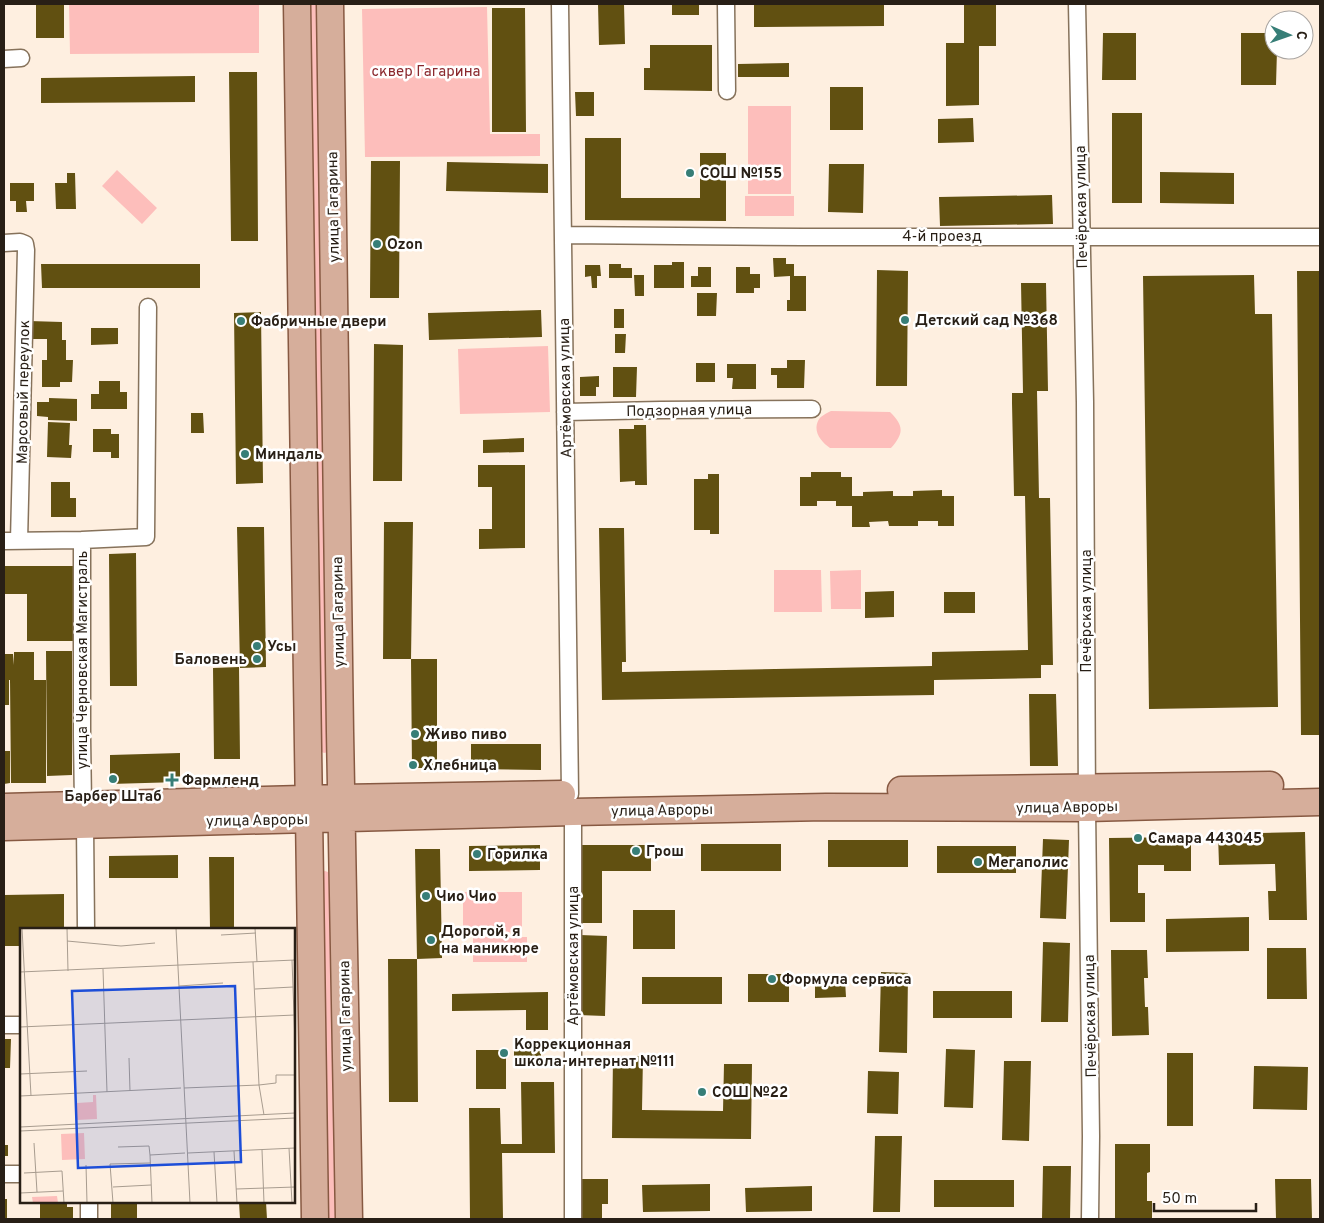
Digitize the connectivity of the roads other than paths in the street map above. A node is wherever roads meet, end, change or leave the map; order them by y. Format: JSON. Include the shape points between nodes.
{"nodes":[{"id":1,"x":297,"y":4,"type":"edge"},
{"id":2,"x":330,"y":4,"type":"edge"},
{"id":3,"x":560,"y":4,"type":"edge"},
{"id":4,"x":726,"y":4,"type":"edge"},
{"id":5,"x":1077,"y":4,"type":"edge"},
{"id":6,"x":4,"y":58,"type":"edge"},
{"id":7,"x":21,"y":58,"type":"dead end"},
{"id":8,"x":726,"y":92,"type":"dead end"},
{"id":9,"x":563,"y":235,"type":"junction"},
{"id":10,"x":1082,"y":236,"type":"junction"},
{"id":11,"x":1320,"y":237,"type":"edge"},
{"id":12,"x":4,"y":244,"type":"edge"},
{"id":13,"x":148,"y":308,"type":"dead end"},
{"id":14,"x":812,"y":409,"type":"dead end"},
{"id":15,"x":565,"y":412,"type":"junction"},
{"id":16,"x":82,"y":540,"type":"junction"},
{"id":17,"x":12,"y":541,"type":"edge"},
{"id":18,"x":1320,"y":785,"type":"edge"},
{"id":19,"x":571,"y":793,"type":"junction"},
{"id":20,"x":1088,"y":798,"type":"junction"},
{"id":21,"x":1320,"y":802,"type":"edge"},
{"id":22,"x":4,"y":807,"type":"edge"},
{"id":23,"x":341,"y":808,"type":"junction"},
{"id":24,"x":309,"y":809,"type":"junction"},
{"id":25,"x":84,"y":814,"type":"junction"},
{"id":26,"x":4,"y":827,"type":"edge"},
{"id":27,"x":86,"y":928,"type":"edge"},
{"id":28,"x":4,"y":1025,"type":"edge"},
{"id":29,"x":20,"y":1025,"type":"edge"},
{"id":30,"x":4,"y":1174,"type":"edge"},
{"id":31,"x":20,"y":1174,"type":"edge"},
{"id":32,"x":89,"y":1203,"type":"edge"},
{"id":33,"x":89,"y":1219,"type":"edge"},
{"id":34,"x":315,"y":1219,"type":"edge"},
{"id":35,"x":349,"y":1219,"type":"edge"},
{"id":36,"x":573,"y":1219,"type":"edge"},
{"id":37,"x":1090,"y":1219,"type":"edge"}],
"edges":[{"from":1,"to":24,"type":"main road"},
{"from":2,"to":23,"type":"main road","name":"улица Гагарина"},
{"from":3,"to":9,"type":"street","name":"Артёмовская улица"},
{"from":4,"to":8,"type":"street"},
{"from":5,"to":10,"type":"street","name":"Печёрская улица"},
{"from":6,"to":7,"type":"street"},
{"from":9,"to":10,"type":"street","name":"4-й проезд"},
{"from":9,"to":15,"type":"street","name":"Артёмовская улица"},
{"from":10,"to":11,"type":"street","name":"4-й проезд"},
{"from":10,"to":20,"type":"street","name":"Печёрская улица"},
{"from":12,"to":17,"type":"street","name":"Марсовый переулок","via":[[25,244],[26,260]]},
{"from":13,"to":16,"type":"street","name":"улица Черновская Магистраль","via":[[146,537]]},
{"from":14,"to":15,"type":"street","name":"Подзорная улица"},
{"from":15,"to":19,"type":"street","name":"Артёмовская улица"},
{"from":16,"to":17,"type":"street"},
{"from":16,"to":25,"type":"street","name":"улица Черновская Магистраль"},
{"from":18,"to":20,"type":"main road","name":"улица Авроры"},
{"from":19,"to":20,"type":"main road","name":"улица Авроры","via":[[826,807]]},
{"from":19,"to":23,"type":"main road","name":"улица Авроры"},
{"from":19,"to":36,"type":"street","name":"Артёмовская улица"},
{"from":20,"to":21,"type":"main road","name":"улица Авроры"},
{"from":20,"to":37,"type":"street","name":"Печёрская улица"},
{"from":22,"to":25,"type":"main road","name":"улица Авроры"},
{"from":23,"to":24,"type":"main road","name":"улица Авроры"},
{"from":23,"to":35,"type":"main road","name":"улица Гагарина"},
{"from":24,"to":25,"type":"main road","name":"улица Авроры"},
{"from":24,"to":34,"type":"main road"},
{"from":25,"to":26,"type":"main road","name":"улица Авроры"},
{"from":25,"to":27,"type":"street","name":"улица Черновская Магистраль"},
{"from":28,"to":29,"type":"street"},
{"from":30,"to":31,"type":"street"},
{"from":32,"to":33,"type":"street"}]}
